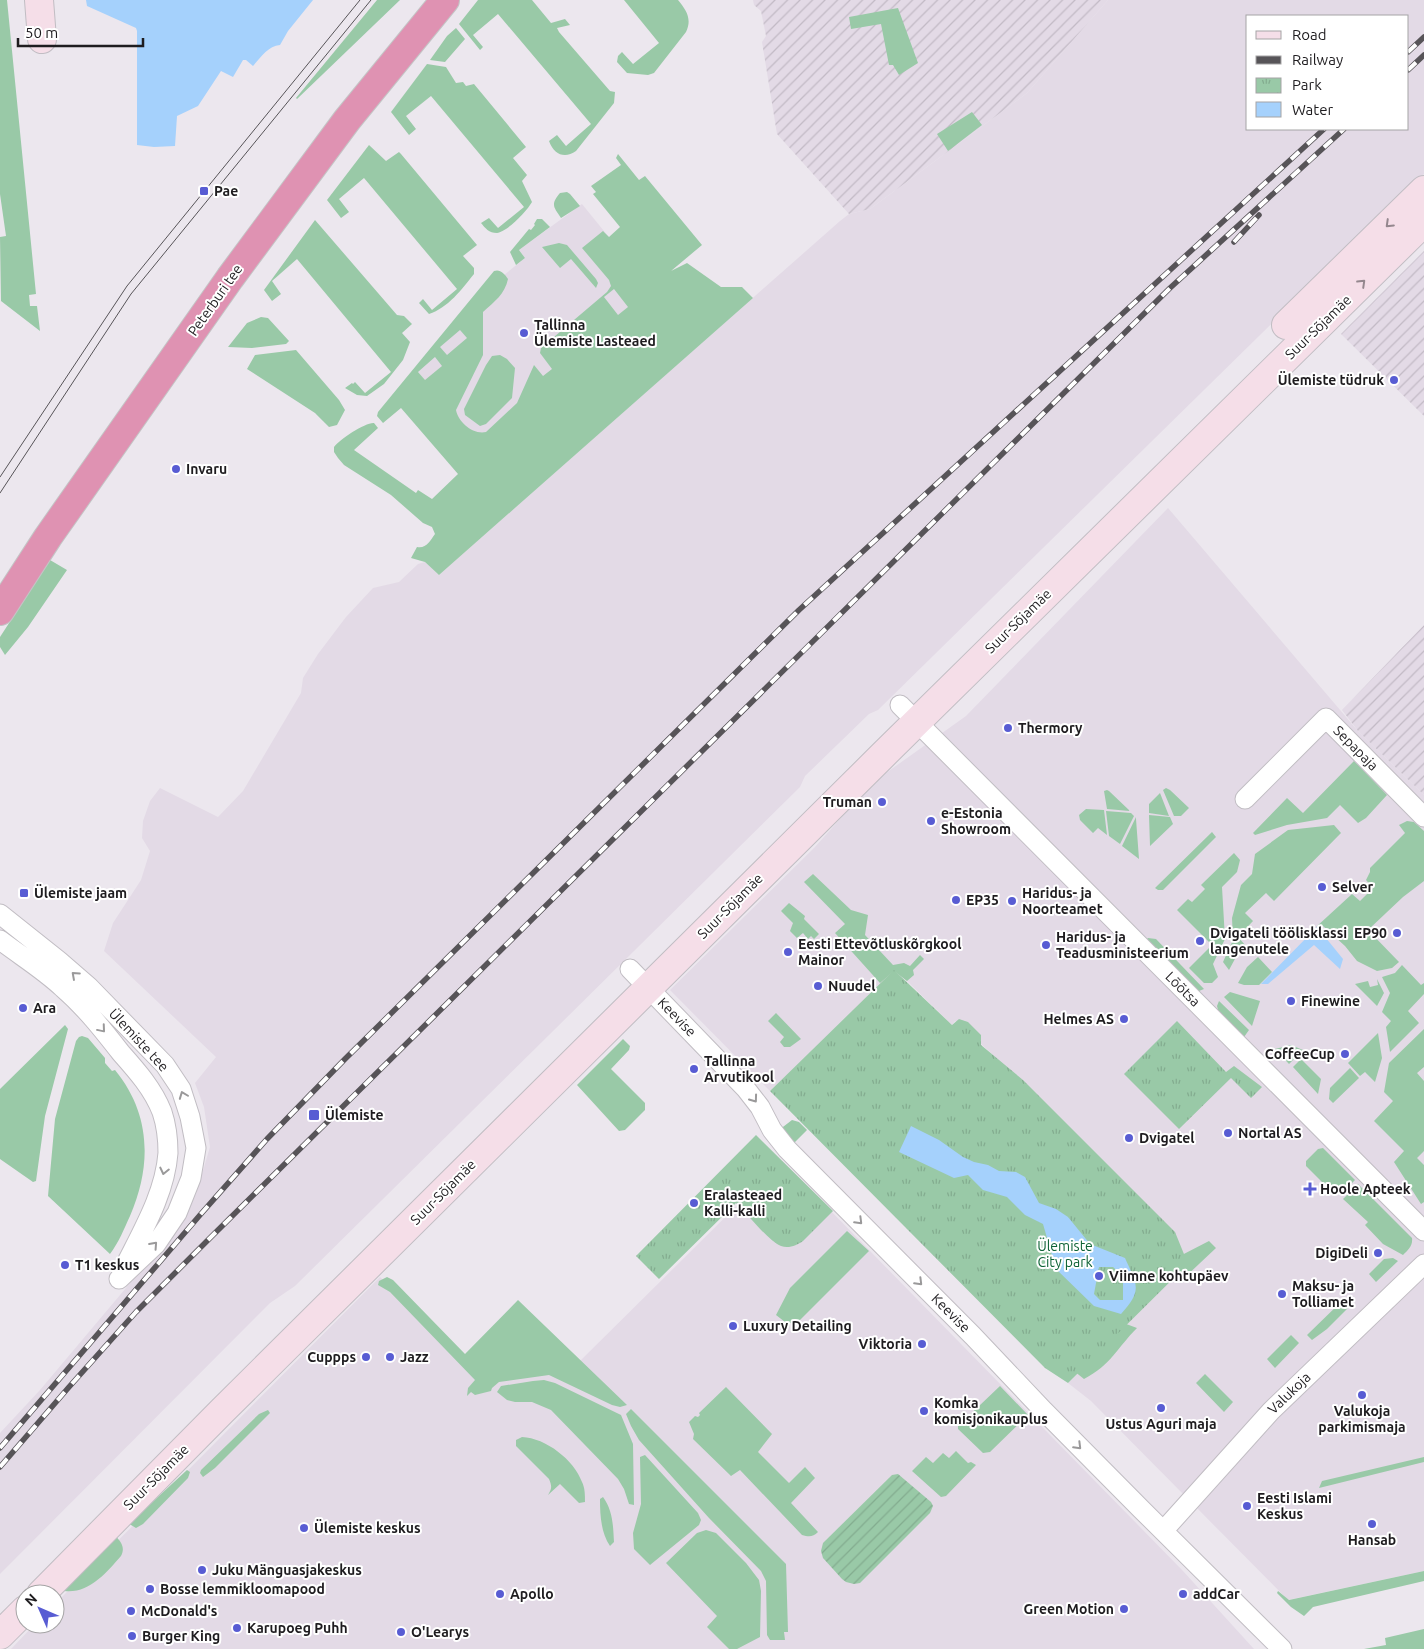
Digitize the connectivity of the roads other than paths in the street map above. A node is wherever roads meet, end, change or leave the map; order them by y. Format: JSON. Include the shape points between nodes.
{"nodes":[{"id":1,"x":39,"y":0,"type":"edge"},
{"id":2,"x":444,"y":0,"type":"edge"},
{"id":3,"x":42,"y":39,"type":"dead end"},
{"id":4,"x":1424,"y":190,"type":"edge"},
{"id":5,"x":1424,"y":222,"type":"edge"},
{"id":6,"x":1294,"y":333,"type":"junction"},
{"id":7,"x":0,"y":611,"type":"edge"},
{"id":8,"x":908,"y":713,"type":"junction"},
{"id":9,"x":1245,"y":799,"type":"dead end"},
{"id":10,"x":1424,"y":817,"type":"edge"},
{"id":11,"x":0,"y":914,"type":"edge"},
{"id":12,"x":0,"y":940,"type":"edge"},
{"id":13,"x":639,"y":978,"type":"junction"},
{"id":14,"x":1424,"y":1231,"type":"edge"},
{"id":15,"x":1424,"y":1264,"type":"edge"},
{"id":16,"x":1163,"y":1531,"type":"junction"},
{"id":17,"x":51,"y":1584,"type":"edge"},
{"id":18,"x":15,"y":1620,"type":"edge"},
{"id":19,"x":0,"y":1635,"type":"edge"},
{"id":20,"x":1282,"y":1649,"type":"edge"}],
"edges":[{"from":1,"to":3,"type":"main road"},
{"from":2,"to":7,"type":"highway","name":"Peterburi tee","via":[[347,120],[241,262],[48,536]]},
{"from":4,"to":6,"type":"main road","name":"Suur-Sõjamäe","one_way":true},
{"from":6,"to":5,"type":"main road","name":"Suur-Sõjamäe","one_way":true},
{"from":6,"to":8,"type":"main road","name":"Suur-Sõjamäe"},
{"from":8,"to":13,"type":"main road","name":"Suur-Sõjamäe"},
{"from":8,"to":14,"type":"street","name":"Lõõtsa"},
{"from":9,"to":10,"type":"street","name":"Sepapaja","via":[[1326,718]]},
{"from":12,"to":11,"type":"street","name":"Ülemiste tee","one_way":true,"via":[[62,987],[89,1014],[148,1086],[162,1114],[168,1152],[165,1170],[149,1219],[119,1278],[156,1244],[177,1213],[192,1178],[196,1148],[184,1098],[165,1065],[89,987]]},
{"from":13,"to":16,"type":"street","name":"Keevise","one_way":true,"via":[[746,1089],[787,1149]]},
{"from":13,"to":17,"type":"main road","name":"Suur-Sõjamäe"},
{"from":15,"to":16,"type":"street","name":"Valukoja","via":[[1271,1411]]},
{"from":16,"to":20,"type":"street","name":"Keevise"},
{"from":18,"to":19,"type":"main road"}]}
